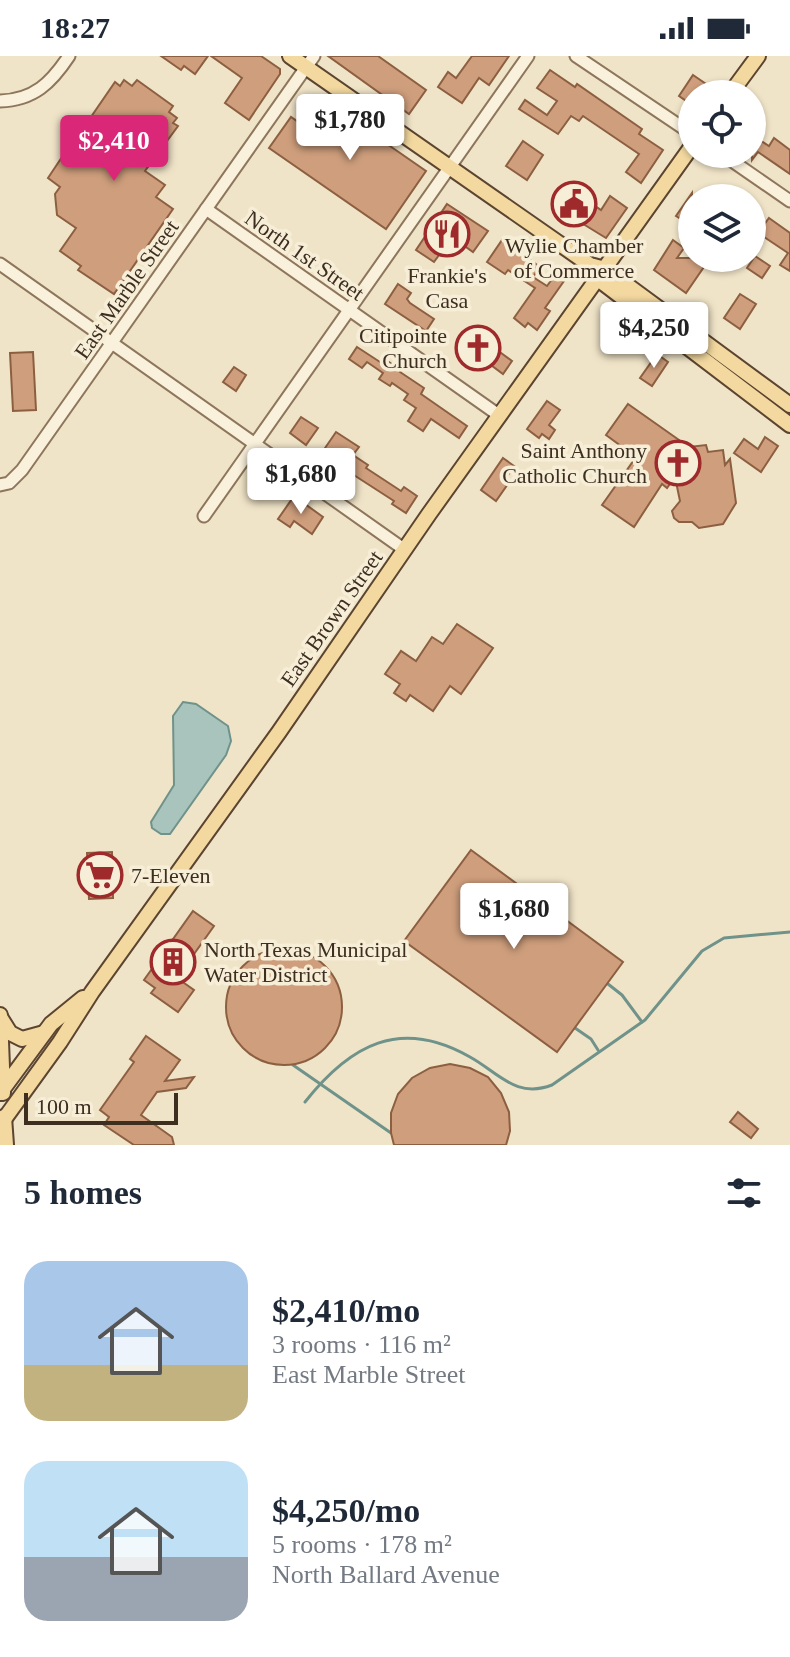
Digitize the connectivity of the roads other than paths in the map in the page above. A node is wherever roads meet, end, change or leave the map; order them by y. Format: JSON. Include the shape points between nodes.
{"nodes":[{"id":1,"x":69,"y":56,"type":"edge"},
{"id":2,"x":290,"y":56,"type":"edge"},
{"id":3,"x":528,"y":56,"type":"edge"},
{"id":4,"x":576,"y":56,"type":"edge"},
{"id":5,"x":758,"y":56,"type":"edge"},
{"id":6,"x":310,"y":62,"type":"edge"},
{"id":7,"x":740,"y":80,"type":"edge"},
{"id":8,"x":0,"y":101,"type":"edge"},
{"id":9,"x":678,"y":125,"type":"edge"},
{"id":10,"x":678,"y":166,"type":"edge"},
{"id":11,"x":450,"y":167,"type":"junction"},
{"id":12,"x":742,"y":168,"type":"edge"},
{"id":13,"x":790,"y":201,"type":"edge"},
{"id":14,"x":206,"y":209,"type":"junction"},
{"id":15,"x":0,"y":264,"type":"edge"},
{"id":16,"x":602,"y":274,"type":"junction"},
{"id":17,"x":348,"y":310,"type":"junction"},
{"id":18,"x":112,"y":343,"type":"junction"},
{"id":19,"x":790,"y":405,"type":"edge"},
{"id":20,"x":500,"y":416,"type":"junction"},
{"id":21,"x":790,"y":425,"type":"edge"},
{"id":22,"x":254,"y":444,"type":"junction"},
{"id":23,"x":0,"y":485,"type":"edge"},
{"id":24,"x":204,"y":516,"type":"dead end"},
{"id":25,"x":405,"y":550,"type":"junction"},
{"id":26,"x":92,"y":992,"type":"junction"},
{"id":27,"x":0,"y":1016,"type":"edge"},
{"id":28,"x":44,"y":1033,"type":"junction"},
{"id":29,"x":1,"y":1092,"type":"edge"},
{"id":30,"x":2,"y":1122,"type":"edge"},
{"id":31,"x":6,"y":1145,"type":"edge"}],
"edges":[{"from":1,"to":8,"type":"street","via":[[38,92]]},
{"from":2,"to":6,"type":"main road"},
{"from":3,"to":11,"type":"street"},
{"from":4,"to":9,"type":"street"},
{"from":5,"to":7,"type":"main road"},
{"from":6,"to":11,"type":"main road"},
{"from":6,"to":14,"type":"street","name":"East Marble Street"},
{"from":10,"to":16,"type":"main road","name":"East Brown Street"},
{"from":11,"to":16,"type":"main road"},
{"from":11,"to":17,"type":"street"},
{"from":12,"to":13,"type":"street"},
{"from":14,"to":17,"type":"street","name":"North 1st Street"},
{"from":14,"to":18,"type":"street","name":"East Marble Street"},
{"from":15,"to":18,"type":"street"},
{"from":16,"to":19,"type":"main road"},
{"from":16,"to":20,"type":"main road","name":"East Brown Street"},
{"from":16,"to":21,"type":"main road"},
{"from":17,"to":20,"type":"street","name":"North 1st Street"},
{"from":17,"to":22,"type":"street"},
{"from":18,"to":22,"type":"street"},
{"from":18,"to":23,"type":"street","name":"East Marble Street","via":[[15,479]]},
{"from":20,"to":25,"type":"main road","name":"East Brown Street"},
{"from":22,"to":24,"type":"street"},
{"from":22,"to":25,"type":"street"},
{"from":25,"to":26,"type":"main road","name":"East Brown Street"},
{"from":26,"to":28,"type":"main road","name":"East Brown Street"},
{"from":26,"to":30,"type":"main road","name":"East Brown Street"},
{"from":27,"to":28,"type":"main road","via":[[10,1033],[22,1039]]},
{"from":27,"to":29,"type":"main road"},
{"from":28,"to":29,"type":"main road","name":"East Brown Street"},
{"from":29,"to":30,"type":"main road"},
{"from":30,"to":31,"type":"main road"}]}
